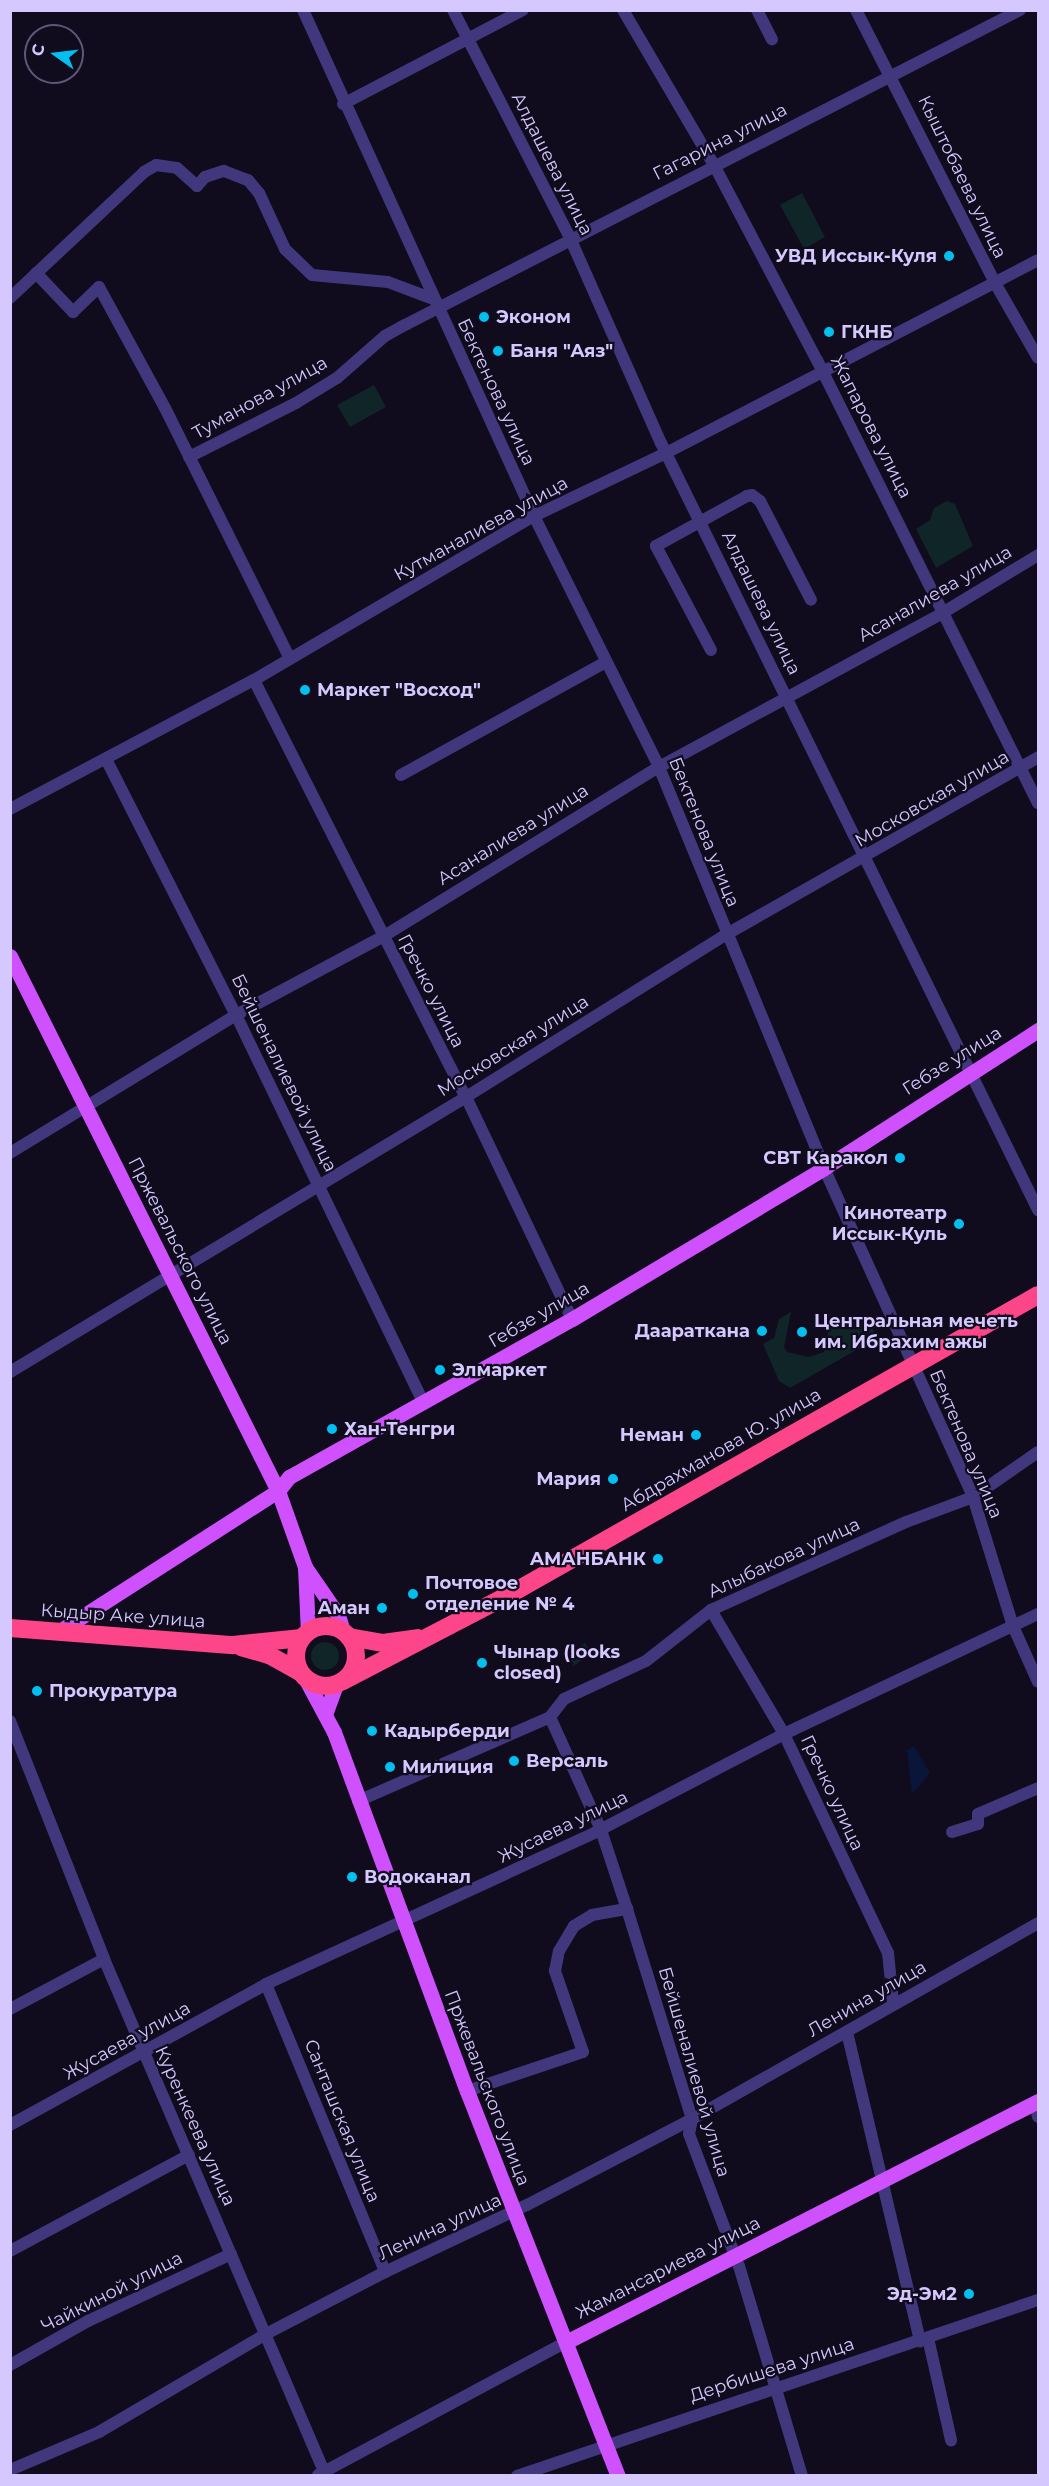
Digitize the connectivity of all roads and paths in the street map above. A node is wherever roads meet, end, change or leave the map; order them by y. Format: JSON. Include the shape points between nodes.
{"nodes":[{"id":1,"x":303,"y":10,"type":"edge"},
{"id":2,"x":453,"y":10,"type":"edge"},
{"id":3,"x":522,"y":10,"type":"edge"},
{"id":4,"x":623,"y":10,"type":"edge"},
{"id":5,"x":757,"y":10,"type":"edge"},
{"id":6,"x":856,"y":10,"type":"edge"},
{"id":7,"x":1020,"y":10,"type":"edge"},
{"id":8,"x":468,"y":39,"type":"junction"},
{"id":9,"x":772,"y":39,"type":"dead end"},
{"id":10,"x":891,"y":74,"type":"junction"},
{"id":11,"x":343,"y":104,"type":"junction"},
{"id":12,"x":714,"y":165,"type":"junction"},
{"id":13,"x":570,"y":238,"type":"junction"},
{"id":14,"x":1038,"y":260,"type":"edge"},
{"id":15,"x":36,"y":273,"type":"junction"},
{"id":16,"x":995,"y":283,"type":"junction"},
{"id":17,"x":10,"y":298,"type":"edge"},
{"id":18,"x":436,"y":305,"type":"junction"},
{"id":19,"x":1038,"y":358,"type":"edge"},
{"id":20,"x":821,"y":370,"type":"junction"},
{"id":21,"x":666,"y":453,"type":"junction"},
{"id":22,"x":189,"y":457,"type":"junction"},
{"id":23,"x":534,"y":516,"type":"junction"},
{"id":24,"x":702,"y":521,"type":"junction"},
{"id":25,"x":1038,"y":555,"type":"edge"},
{"id":26,"x":812,"y":600,"type":"dead end"},
{"id":27,"x":944,"y":612,"type":"junction"},
{"id":28,"x":711,"y":650,"type":"dead end"},
{"id":29,"x":290,"y":659,"type":"junction"},
{"id":30,"x":606,"y":662,"type":"junction"},
{"id":31,"x":254,"y":680,"type":"junction"},
{"id":32,"x":787,"y":699,"type":"junction"},
{"id":33,"x":1038,"y":757,"type":"edge"},
{"id":34,"x":107,"y":760,"type":"junction"},
{"id":35,"x":659,"y":766,"type":"junction"},
{"id":36,"x":1021,"y":769,"type":"junction"},
{"id":37,"x":400,"y":775,"type":"dead end"},
{"id":38,"x":1038,"y":803,"type":"edge"},
{"id":39,"x":10,"y":809,"type":"edge"},
{"id":40,"x":863,"y":860,"type":"junction"},
{"id":41,"x":727,"y":934,"type":"junction"},
{"id":42,"x":384,"y":936,"type":"junction"},
{"id":43,"x":10,"y":956,"type":"edge"},
{"id":44,"x":236,"y":1015,"type":"junction"},
{"id":45,"x":1038,"y":1030,"type":"edge"},
{"id":46,"x":970,"y":1071,"type":"junction"},
{"id":47,"x":466,"y":1097,"type":"junction"},
{"id":48,"x":87,"y":1108,"type":"junction"},
{"id":49,"x":10,"y":1153,"type":"edge"},
{"id":50,"x":824,"y":1168,"type":"junction"},
{"id":51,"x":318,"y":1185,"type":"junction"},
{"id":52,"x":1038,"y":1210,"type":"edge"},
{"id":53,"x":169,"y":1274,"type":"junction"},
{"id":54,"x":1038,"y":1295,"type":"edge"},
{"id":55,"x":572,"y":1319,"type":"junction"},
{"id":56,"x":912,"y":1365,"type":"junction"},
{"id":57,"x":10,"y":1372,"type":"edge"},
{"id":58,"x":424,"y":1404,"type":"junction"},
{"id":59,"x":1038,"y":1452,"type":"edge"},
{"id":60,"x":278,"y":1491,"type":"junction"},
{"id":61,"x":973,"y":1497,"type":"junction"},
{"id":62,"x":305,"y":1567,"type":"junction"},
{"id":63,"x":711,"y":1610,"type":"junction"},
{"id":64,"x":1038,"y":1614,"type":"edge"},
{"id":65,"x":1013,"y":1626,"type":"junction"},
{"id":66,"x":10,"y":1628,"type":"edge"},
{"id":67,"x":58,"y":1632,"type":"junction"},
{"id":68,"x":346,"y":1634,"type":"junction"},
{"id":69,"x":305,"y":1635,"type":"junction"},
{"id":70,"x":423,"y":1638,"type":"junction"},
{"id":71,"x":232,"y":1645,"type":"junction"},
{"id":72,"x":303,"y":1675,"type":"junction"},
{"id":73,"x":1038,"y":1682,"type":"edge"},
{"id":74,"x":340,"y":1683,"type":"junction"},
{"id":75,"x":326,"y":1712,"type":"junction"},
{"id":76,"x":550,"y":1717,"type":"junction"},
{"id":77,"x":10,"y":1721,"type":"edge"},
{"id":78,"x":784,"y":1734,"type":"junction"},
{"id":79,"x":1038,"y":1788,"type":"edge"},
{"id":80,"x":358,"y":1801,"type":"junction"},
{"id":81,"x":601,"y":1830,"type":"junction"},
{"id":82,"x":952,"y":1832,"type":"dead end"},
{"id":83,"x":627,"y":1909,"type":"junction"},
{"id":84,"x":404,"y":1922,"type":"junction"},
{"id":85,"x":1038,"y":1923,"type":"edge"},
{"id":86,"x":104,"y":1959,"type":"junction"},
{"id":87,"x":266,"y":1984,"type":"junction"},
{"id":88,"x":892,"y":2002,"type":"junction"},
{"id":89,"x":10,"y":2009,"type":"edge"},
{"id":90,"x":847,"y":2032,"type":"junction"},
{"id":91,"x":144,"y":2053,"type":"junction"},
{"id":92,"x":467,"y":2091,"type":"junction"},
{"id":93,"x":1037,"y":2107,"type":"edge"},
{"id":94,"x":692,"y":2119,"type":"junction"},
{"id":95,"x":10,"y":2125,"type":"edge"},
{"id":96,"x":189,"y":2155,"type":"junction"},
{"id":97,"x":880,"y":2182,"type":"junction"},
{"id":98,"x":513,"y":2212,"type":"junction"},
{"id":99,"x":10,"y":2251,"type":"edge"},
{"id":100,"x":231,"y":2254,"type":"junction"},
{"id":101,"x":733,"y":2257,"type":"junction"},
{"id":102,"x":385,"y":2272,"type":"junction"},
{"id":103,"x":1038,"y":2300,"type":"edge"},
{"id":104,"x":266,"y":2334,"type":"junction"},
{"id":105,"x":924,"y":2339,"type":"junction"},
{"id":106,"x":566,"y":2342,"type":"junction"},
{"id":107,"x":10,"y":2366,"type":"edge"},
{"id":108,"x":776,"y":2386,"type":"junction"},
{"id":109,"x":951,"y":2439,"type":"dead end"},
{"id":110,"x":608,"y":2445,"type":"junction"},
{"id":111,"x":10,"y":2470,"type":"edge"},
{"id":112,"x":322,"y":2474,"type":"edge"},
{"id":113,"x":518,"y":2475,"type":"edge"},
{"id":114,"x":618,"y":2475,"type":"edge"},
{"id":115,"x":802,"y":2475,"type":"edge"}],
"edges":[{"from":1,"to":11,"type":"street","name":"Бектенова улица"},
{"from":2,"to":8,"type":"street","name":"Алдашева улица"},
{"from":3,"to":8,"type":"street"},
{"from":4,"to":12,"type":"street","name":"Жапарова улица"},
{"from":5,"to":9,"type":"street"},
{"from":6,"to":10,"type":"street","name":"Кыштобаева улица"},
{"from":7,"to":10,"type":"street","name":"Гагарина улица"},
{"from":8,"to":11,"type":"street"},
{"from":8,"to":13,"type":"street","name":"Алдашева улица"},
{"from":10,"to":12,"type":"street","name":"Гагарина улица"},
{"from":10,"to":16,"type":"street","name":"Кыштобаева улица"},
{"from":11,"to":18,"type":"street","name":"Бектенова улица"},
{"from":12,"to":13,"type":"street","name":"Гагарина улица"},
{"from":12,"to":20,"type":"street","name":"Жапарова улица"},
{"from":13,"to":18,"type":"street","name":"Гагарина улица"},
{"from":13,"to":21,"type":"street","name":"Алдашева улица"},
{"from":14,"to":16,"type":"street","name":"Кутманалиева улица"},
{"from":15,"to":17,"type":"street"},
{"from":15,"to":18,"type":"street","via":[[144,172],[163,165],[177,168],[197,186],[205,177],[224,171],[248,180],[259,193],[285,249],[312,275],[388,282]]},
{"from":15,"to":22,"type":"street","via":[[73,312],[99,287]]},
{"from":16,"to":19,"type":"street","name":"Кыштобаева улица"},
{"from":16,"to":20,"type":"street","name":"Кутманалиева улица"},
{"from":18,"to":22,"type":"street","name":"Туманова улица","via":[[385,336],[337,378]]},
{"from":18,"to":23,"type":"street","name":"Бектенова улица"},
{"from":20,"to":21,"type":"street","name":"Кутманалиева улица"},
{"from":20,"to":27,"type":"street","name":"Жапарова улица"},
{"from":21,"to":23,"type":"street","name":"Кутманалиева улица"},
{"from":21,"to":24,"type":"street","name":"Алдашева улица"},
{"from":22,"to":29,"type":"street"},
{"from":23,"to":29,"type":"street","name":"Кутманалиева улица"},
{"from":23,"to":30,"type":"street","name":"Бектенова улица"},
{"from":24,"to":26,"type":"street","via":[[747,496],[757,497]]},
{"from":24,"to":28,"type":"street","via":[[656,546]]},
{"from":24,"to":32,"type":"street","name":"Алдашева улица"},
{"from":25,"to":27,"type":"street","name":"Асаналиева улица"},
{"from":27,"to":32,"type":"street","name":"Асаналиева улица"},
{"from":27,"to":36,"type":"street","name":"Жапарова улица"},
{"from":29,"to":31,"type":"street","name":"Кутманалиева улица"},
{"from":30,"to":35,"type":"street","name":"Бектенова улица"},
{"from":30,"to":37,"type":"street"},
{"from":31,"to":34,"type":"street","name":"Кутманалиева улица"},
{"from":31,"to":42,"type":"street","name":"Гречко улица"},
{"from":32,"to":35,"type":"street","name":"Асаналиева улица"},
{"from":32,"to":40,"type":"street","name":"Алдашева улица"},
{"from":33,"to":36,"type":"street","name":"Московская улица"},
{"from":34,"to":39,"type":"street","name":"Кутманалиева улица"},
{"from":34,"to":44,"type":"street","name":"Бейшеналиевой улица"},
{"from":35,"to":41,"type":"street","name":"Бектенова улица"},
{"from":35,"to":42,"type":"street","name":"Асаналиева улица"},
{"from":36,"to":38,"type":"street","name":"Жапарова улица"},
{"from":36,"to":40,"type":"street","name":"Московская улица"},
{"from":40,"to":41,"type":"street","name":"Московская улица"},
{"from":40,"to":46,"type":"street","name":"Алдашева улица"},
{"from":41,"to":47,"type":"street","name":"Московская улица"},
{"from":41,"to":50,"type":"street","name":"Бектенова улица"},
{"from":42,"to":44,"type":"street","name":"Асаналиева улица"},
{"from":42,"to":47,"type":"street","name":"Гречко улица"},
{"from":43,"to":48,"type":"main road","name":"Пржевальского улица"},
{"from":44,"to":48,"type":"street","name":"Асаналиева улица"},
{"from":44,"to":51,"type":"street","name":"Бейшеналиевой улица"},
{"from":45,"to":46,"type":"main road","name":"Гебзе улица"},
{"from":46,"to":50,"type":"main road","name":"Гебзе улица"},
{"from":46,"to":52,"type":"street","name":"Алдашева улица"},
{"from":47,"to":51,"type":"street","name":"Московская улица"},
{"from":47,"to":55,"type":"street","name":"Гречко улица"},
{"from":48,"to":49,"type":"street","name":"Асаналиева улица"},
{"from":48,"to":53,"type":"main road","name":"Пржевальского улица"},
{"from":50,"to":55,"type":"main road","name":"Гебзе улица"},
{"from":50,"to":56,"type":"street","name":"Бектенова улица"},
{"from":51,"to":53,"type":"street","name":"Московская улица"},
{"from":51,"to":58,"type":"street","name":"Бейшеналиевой улица"},
{"from":53,"to":57,"type":"street","name":"Московская улица"},
{"from":53,"to":60,"type":"main road","name":"Пржевальского улица"},
{"from":54,"to":56,"type":"highway","name":"Абдрахманова Ю. улица"},
{"from":55,"to":58,"type":"main road","name":"Гебзе улица"},
{"from":56,"to":61,"type":"street","name":"Бектенова улица"},
{"from":56,"to":70,"type":"highway","name":"Абдрахманова Ю. улица","via":[[514,1592]]},
{"from":58,"to":60,"type":"main road","name":"Гебзе улица","via":[[289,1478]]},
{"from":59,"to":61,"type":"street","name":"Алыбакова улица"},
{"from":60,"to":62,"type":"main road","name":"Пржевальского улица"},
{"from":60,"to":67,"type":"main road","name":"Гебзе улица"},
{"from":61,"to":63,"type":"street","name":"Алыбакова улица","via":[[906,1522]]},
{"from":61,"to":65,"type":"street","name":"Бектенова улица"},
{"from":62,"to":68,"type":"main road","name":"Пржевальского улица","via":[[338,1615]]},
{"from":62,"to":69,"type":"main road","name":"Пржевальского улица"},
{"from":63,"to":76,"type":"street","name":"Алыбакова улица","via":[[646,1661],[564,1699]]},
{"from":63,"to":78,"type":"street","name":"Гречко улица"},
{"from":64,"to":65,"type":"street","name":"Жусаева улица"},
{"from":65,"to":73,"type":"street","name":"Бектенова улица"},
{"from":65,"to":78,"type":"street","name":"Жусаева улица"},
{"from":66,"to":67,"type":"highway","name":"Кыдыр Аке улица"},
{"from":67,"to":71,"type":"highway","name":"Кыдыр Аке улица"},
{"from":68,"to":69,"type":"highway","via":[[325,1626]]},
{"from":68,"to":70,"type":"highway","name":"Абдрахманова Ю. улица","via":[[383,1644]]},
{"from":68,"to":74,"type":"highway","via":[[356,1662]]},
{"from":69,"to":71,"type":"highway","name":"Кыдыр Аке улица"},
{"from":69,"to":72,"type":"highway","via":[[296,1655]]},
{"from":70,"to":74,"type":"highway","name":"Абдрахманова Ю. улица","via":[[390,1660]]},
{"from":71,"to":72,"type":"highway","name":"Кыдыр Аке улица","via":[[269,1656]]},
{"from":72,"to":74,"type":"highway","via":[[321,1686]]},
{"from":72,"to":75,"type":"main road","name":"Пржевальского улица"},
{"from":74,"to":75,"type":"main road"},
{"from":75,"to":80,"type":"main road","name":"Пржевальского улица"},
{"from":76,"to":80,"type":"street","name":"Алыбакова улица"},
{"from":76,"to":81,"type":"street","name":"Бейшеналиевой улица"},
{"from":77,"to":86,"type":"street","name":"Куренкеева улица"},
{"from":78,"to":81,"type":"street","name":"Жусаева улица"},
{"from":78,"to":88,"type":"street","name":"Гречко улица","via":[[888,1953]]},
{"from":79,"to":82,"type":"street","via":[[978,1814],[978,1824]]},
{"from":80,"to":84,"type":"main road","name":"Пржевальского улица"},
{"from":81,"to":83,"type":"street","name":"Бейшеналиевой улица"},
{"from":81,"to":84,"type":"street","name":"Жусаева улица"},
{"from":83,"to":92,"type":"street","via":[[592,1915],[574,1926],[559,1951],[555,1971],[583,2052]]},
{"from":83,"to":94,"type":"street","name":"Бейшеналиевой улица"},
{"from":84,"to":87,"type":"street","name":"Жусаева улица"},
{"from":84,"to":92,"type":"main road","name":"Пржевальского улица"},
{"from":85,"to":88,"type":"street","name":"Ленина улица"},
{"from":86,"to":89,"type":"street"},
{"from":86,"to":91,"type":"street","name":"Куренкеева улица"},
{"from":87,"to":91,"type":"street","name":"Жусаева улица"},
{"from":87,"to":102,"type":"street","name":"Санташская улица"},
{"from":88,"to":90,"type":"street","name":"Ленина улица"},
{"from":90,"to":94,"type":"street","name":"Ленина улица"},
{"from":90,"to":97,"type":"street"},
{"from":91,"to":95,"type":"street","name":"Жусаева улица"},
{"from":91,"to":96,"type":"street","name":"Куренкеева улица"},
{"from":92,"to":98,"type":"main road","name":"Пржевальского улица"},
{"from":93,"to":97,"type":"main road","name":"Жамансариева улица"},
{"from":94,"to":98,"type":"street","name":"Ленина улица"},
{"from":94,"to":101,"type":"street","name":"Бейшеналиевой улица","via":[[689,2134]]},
{"from":96,"to":99,"type":"street"},
{"from":96,"to":100,"type":"street","name":"Куренкеева улица"},
{"from":97,"to":101,"type":"main road","name":"Жамансариева улица"},
{"from":97,"to":105,"type":"street"},
{"from":98,"to":102,"type":"street","name":"Ленина улица"},
{"from":98,"to":106,"type":"main road","name":"Пржевальского улица"},
{"from":100,"to":104,"type":"street","name":"Куренкеева улица"},
{"from":100,"to":107,"type":"street","name":"Чайкиной улица","via":[[88,2321]]},
{"from":101,"to":106,"type":"main road","name":"Жамансариева улица"},
{"from":101,"to":108,"type":"street","name":"Бейшеналиевой улица"},
{"from":102,"to":104,"type":"street","name":"Ленина улица"},
{"from":103,"to":105,"type":"street","name":"Дербишева улица"},
{"from":104,"to":111,"type":"street","name":"Ленина улица","via":[[99,2432]]},
{"from":104,"to":112,"type":"street","name":"Куренкеева улица"},
{"from":105,"to":108,"type":"street","name":"Дербишева улица"},
{"from":105,"to":109,"type":"street"},
{"from":106,"to":110,"type":"main road","name":"Пржевальского улица"},
{"from":106,"to":112,"type":"street","name":"Жамансариева улица"},
{"from":108,"to":110,"type":"street","name":"Дербишева улица"},
{"from":108,"to":115,"type":"street","name":"Бейшеналиевой улица"},
{"from":110,"to":113,"type":"street","name":"Дербишева улица"},
{"from":110,"to":114,"type":"main road","name":"Пржевальского улица"}]}
